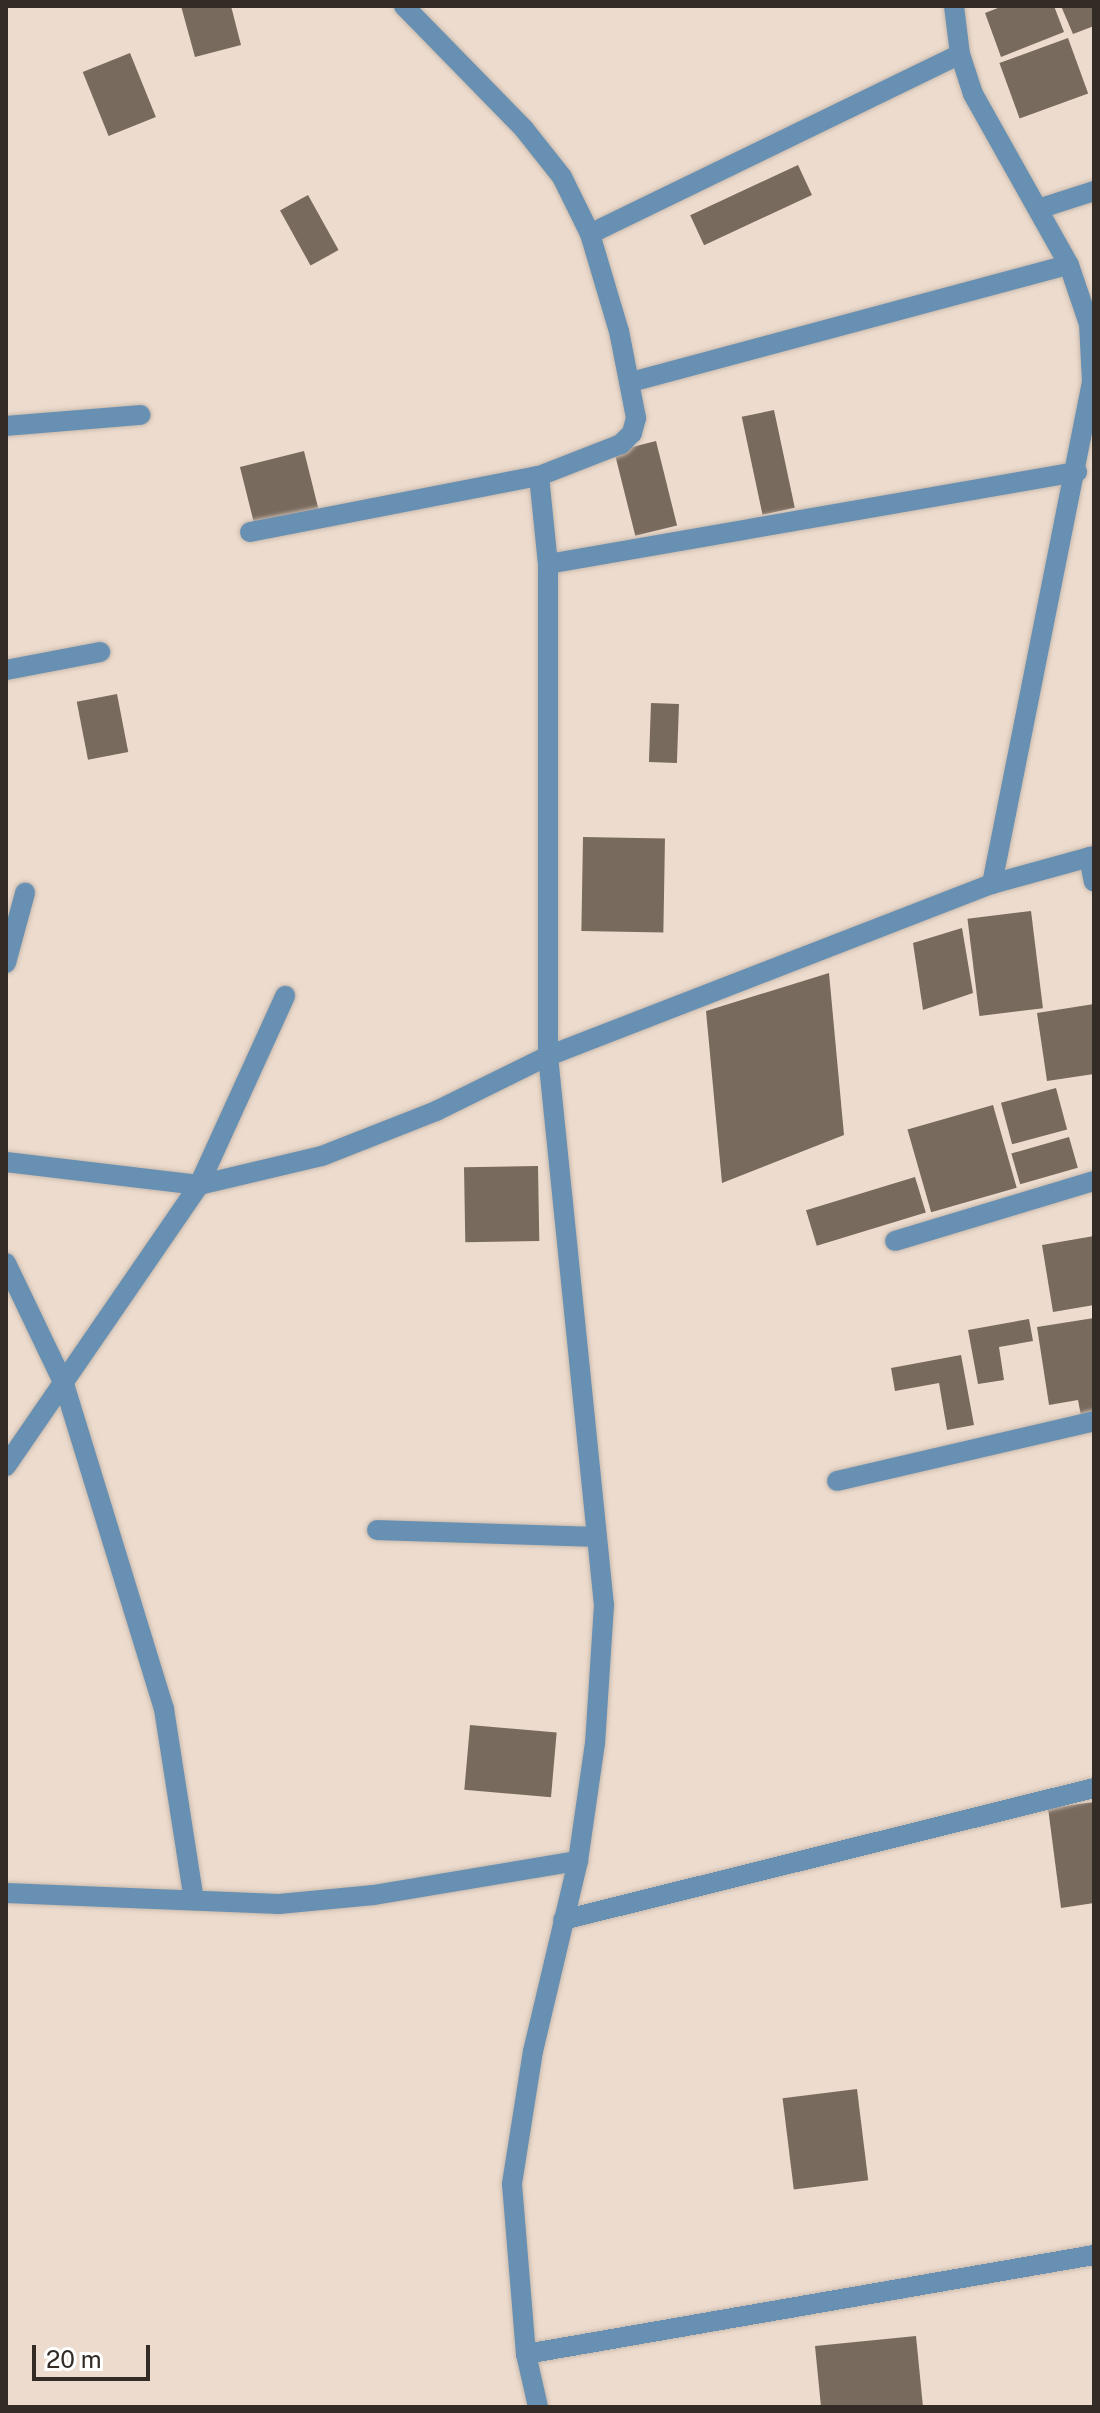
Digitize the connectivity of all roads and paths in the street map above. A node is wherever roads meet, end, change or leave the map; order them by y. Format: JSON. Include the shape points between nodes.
{"nodes":[{"id":1,"x":404,"y":6,"type":"edge"},
{"id":2,"x":954,"y":6,"type":"edge"},
{"id":3,"x":960,"y":54,"type":"junction"},
{"id":4,"x":1094,"y":191,"type":"edge"},
{"id":5,"x":1038,"y":209,"type":"junction"},
{"id":6,"x":590,"y":234,"type":"junction"},
{"id":7,"x":1069,"y":265,"type":"junction"},
{"id":8,"x":631,"y":382,"type":"junction"},
{"id":9,"x":141,"y":415,"type":"dead end"},
{"id":10,"x":6,"y":426,"type":"edge"},
{"id":11,"x":1077,"y":472,"type":"junction"},
{"id":12,"x":539,"y":476,"type":"junction"},
{"id":13,"x":250,"y":532,"type":"dead end"},
{"id":14,"x":548,"y":564,"type":"junction"},
{"id":15,"x":100,"y":652,"type":"dead end"},
{"id":16,"x":6,"y":670,"type":"edge"},
{"id":17,"x":1092,"y":856,"type":"edge"},
{"id":18,"x":1094,"y":882,"type":"edge"},
{"id":19,"x":992,"y":884,"type":"junction"},
{"id":20,"x":25,"y":893,"type":"dead end"},
{"id":21,"x":6,"y":963,"type":"edge"},
{"id":22,"x":285,"y":996,"type":"dead end"},
{"id":23,"x":548,"y":1056,"type":"junction"},
{"id":24,"x":6,"y":1162,"type":"edge"},
{"id":25,"x":1094,"y":1181,"type":"edge"},
{"id":26,"x":199,"y":1185,"type":"junction"},
{"id":27,"x":895,"y":1241,"type":"dead end"},
{"id":28,"x":6,"y":1263,"type":"edge"},
{"id":29,"x":64,"y":1384,"type":"junction"},
{"id":30,"x":1094,"y":1421,"type":"edge"},
{"id":31,"x":6,"y":1466,"type":"edge"},
{"id":32,"x":837,"y":1481,"type":"dead end"},
{"id":33,"x":377,"y":1530,"type":"dead end"},
{"id":34,"x":597,"y":1537,"type":"junction"},
{"id":35,"x":1094,"y":1788,"type":"edge"},
{"id":36,"x":578,"y":1861,"type":"junction"},
{"id":37,"x":6,"y":1893,"type":"edge"},
{"id":38,"x":194,"y":1900,"type":"junction"},
{"id":39,"x":563,"y":1920,"type":"junction"},
{"id":40,"x":1094,"y":2255,"type":"edge"},
{"id":41,"x":526,"y":2354,"type":"junction"},
{"id":42,"x":538,"y":2407,"type":"edge"}],
"edges":[{"from":1,"to":6,"type":"street","via":[[543,153],[562,177]]},
{"from":2,"to":3,"type":"street"},
{"from":3,"to":5,"type":"street","via":[[973,94]]},
{"from":3,"to":6,"type":"street"},
{"from":4,"to":5,"type":"street"},
{"from":5,"to":7,"type":"street"},
{"from":6,"to":8,"type":"street"},
{"from":7,"to":8,"type":"street"},
{"from":7,"to":11,"type":"street","via":[[1089,324],[1092,367]]},
{"from":8,"to":12,"type":"street","via":[[632,433],[621,444]]},
{"from":9,"to":10,"type":"street"},
{"from":11,"to":14,"type":"street"},
{"from":11,"to":19,"type":"street"},
{"from":12,"to":13,"type":"street"},
{"from":12,"to":14,"type":"street"},
{"from":14,"to":23,"type":"street"},
{"from":15,"to":16,"type":"street"},
{"from":17,"to":18,"type":"street"},
{"from":17,"to":19,"type":"street"},
{"from":19,"to":23,"type":"street"},
{"from":20,"to":21,"type":"street"},
{"from":22,"to":26,"type":"street"},
{"from":23,"to":26,"type":"street","via":[[436,1111],[322,1156]]},
{"from":23,"to":34,"type":"street"},
{"from":24,"to":26,"type":"street"},
{"from":25,"to":27,"type":"street"},
{"from":26,"to":29,"type":"street"},
{"from":28,"to":29,"type":"street"},
{"from":29,"to":31,"type":"street"},
{"from":29,"to":38,"type":"street","via":[[164,1709]]},
{"from":30,"to":32,"type":"street"},
{"from":33,"to":34,"type":"street"},
{"from":34,"to":36,"type":"street","via":[[604,1605],[595,1743]]},
{"from":35,"to":39,"type":"street"},
{"from":36,"to":38,"type":"street","via":[[374,1895],[279,1904]]},
{"from":36,"to":39,"type":"street"},
{"from":37,"to":38,"type":"street"},
{"from":39,"to":41,"type":"street","via":[[533,2051],[512,2184]]},
{"from":40,"to":41,"type":"street"},
{"from":41,"to":42,"type":"street"}]}
